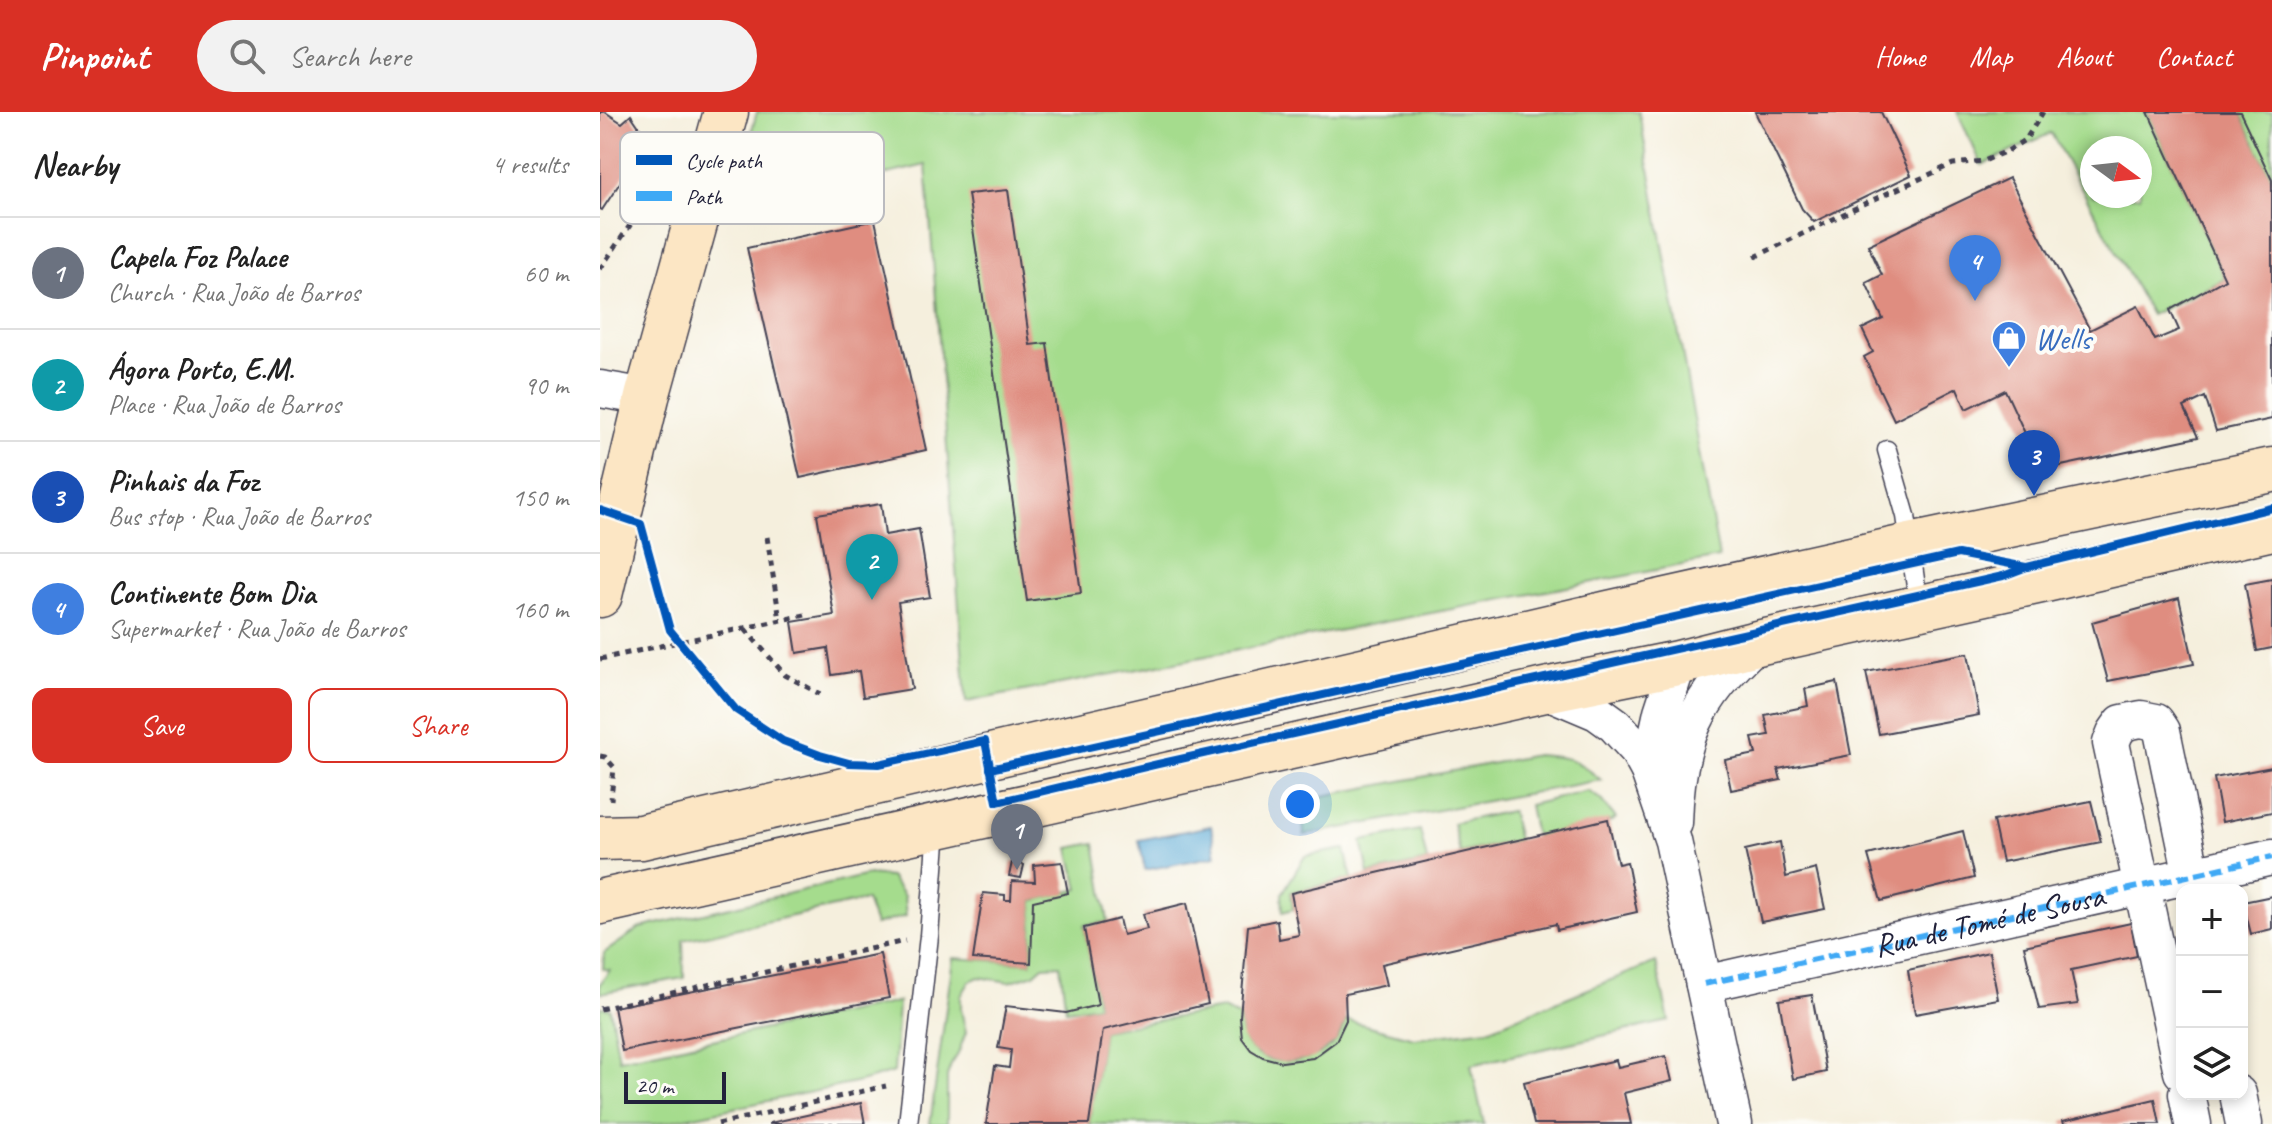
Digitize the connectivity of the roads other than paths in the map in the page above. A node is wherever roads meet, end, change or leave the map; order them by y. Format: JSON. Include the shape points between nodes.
{"nodes":[{"id":1,"x":726,"y":112,"type":"edge"},
{"id":2,"x":720,"y":132,"type":"edge"},
{"id":3,"x":695,"y":224,"type":"edge"},
{"id":4,"x":600,"y":389,"type":"edge"},
{"id":5,"x":647,"y":397,"type":"junction"},
{"id":6,"x":1887,"y":450,"type":"dead end"},
{"id":7,"x":2272,"y":470,"type":"edge"},
{"id":8,"x":2272,"y":528,"type":"edge"},
{"id":9,"x":1910,"y":546,"type":"junction"},
{"id":10,"x":1732,"y":585,"type":"junction"},
{"id":11,"x":600,"y":595,"type":"edge"},
{"id":12,"x":1919,"y":609,"type":"junction"},
{"id":13,"x":1757,"y":643,"type":"junction"},
{"id":14,"x":1678,"y":663,"type":"junction"},
{"id":15,"x":1545,"y":690,"type":"junction"},
{"id":16,"x":1649,"y":771,"type":"junction"},
{"id":17,"x":737,"y":814,"type":"junction"},
{"id":18,"x":937,"y":828,"type":"junction"},
{"id":19,"x":600,"y":838,"type":"edge"},
{"id":20,"x":1673,"y":841,"type":"junction"},
{"id":21,"x":2272,"y":857,"type":"edge"},
{"id":22,"x":734,"y":871,"type":"junction"},
{"id":23,"x":2194,"y":882,"type":"edge"},
{"id":24,"x":2142,"y":885,"type":"junction"},
{"id":25,"x":600,"y":902,"type":"edge"},
{"id":26,"x":1704,"y":984,"type":"junction"},
{"id":27,"x":2176,"y":1044,"type":"edge"},
{"id":28,"x":2188,"y":1100,"type":"edge"},
{"id":29,"x":2239,"y":1100,"type":"edge"},
{"id":30,"x":908,"y":1124,"type":"edge"},
{"id":31,"x":1734,"y":1124,"type":"edge"},
{"id":32,"x":2193,"y":1124,"type":"edge"},
{"id":33,"x":2244,"y":1124,"type":"edge"}],
"edges":[{"from":1,"to":2,"type":"street"},
{"from":3,"to":5,"type":"street"},
{"from":4,"to":5,"type":"street"},
{"from":5,"to":11,"type":"street"},
{"from":6,"to":9,"type":"lane"},
{"from":7,"to":9,"type":"street"},
{"from":8,"to":12,"type":"street"},
{"from":9,"to":10,"type":"street"},
{"from":9,"to":12,"type":"lane"},
{"from":10,"to":14,"type":"street","via":[[1693,627]]},
{"from":10,"to":17,"type":"street"},
{"from":12,"to":13,"type":"street"},
{"from":13,"to":14,"type":"street"},
{"from":13,"to":20,"type":"street","via":[[1731,666],[1693,722],[1675,783]]},
{"from":14,"to":15,"type":"street"},
{"from":14,"to":16,"type":"street"},
{"from":15,"to":16,"type":"street","via":[[1615,725]]},
{"from":15,"to":18,"type":"street"},
{"from":16,"to":20,"type":"street"},
{"from":17,"to":19,"type":"street","via":[[641,837]]},
{"from":17,"to":22,"type":"street","via":[[720,834],[720,849]]},
{"from":18,"to":22,"type":"street"},
{"from":18,"to":30,"type":"lane"},
{"from":20,"to":26,"type":"street"},
{"from":21,"to":23,"type":"street","name":"Rua de Tomé de Sousa"},
{"from":22,"to":25,"type":"street"},
{"from":23,"to":24,"type":"street","name":"Rua de Tomé de Sousa"},
{"from":23,"to":24,"type":"street","via":[[2162,731],[2156,722],[2141,719],[2122,723],[2111,743]]},
{"from":24,"to":26,"type":"street","name":"Rua de Tomé de Sousa"},
{"from":24,"to":27,"type":"street"},
{"from":26,"to":31,"type":"street"},
{"from":28,"to":32,"type":"street"},
{"from":29,"to":33,"type":"street"}]}
